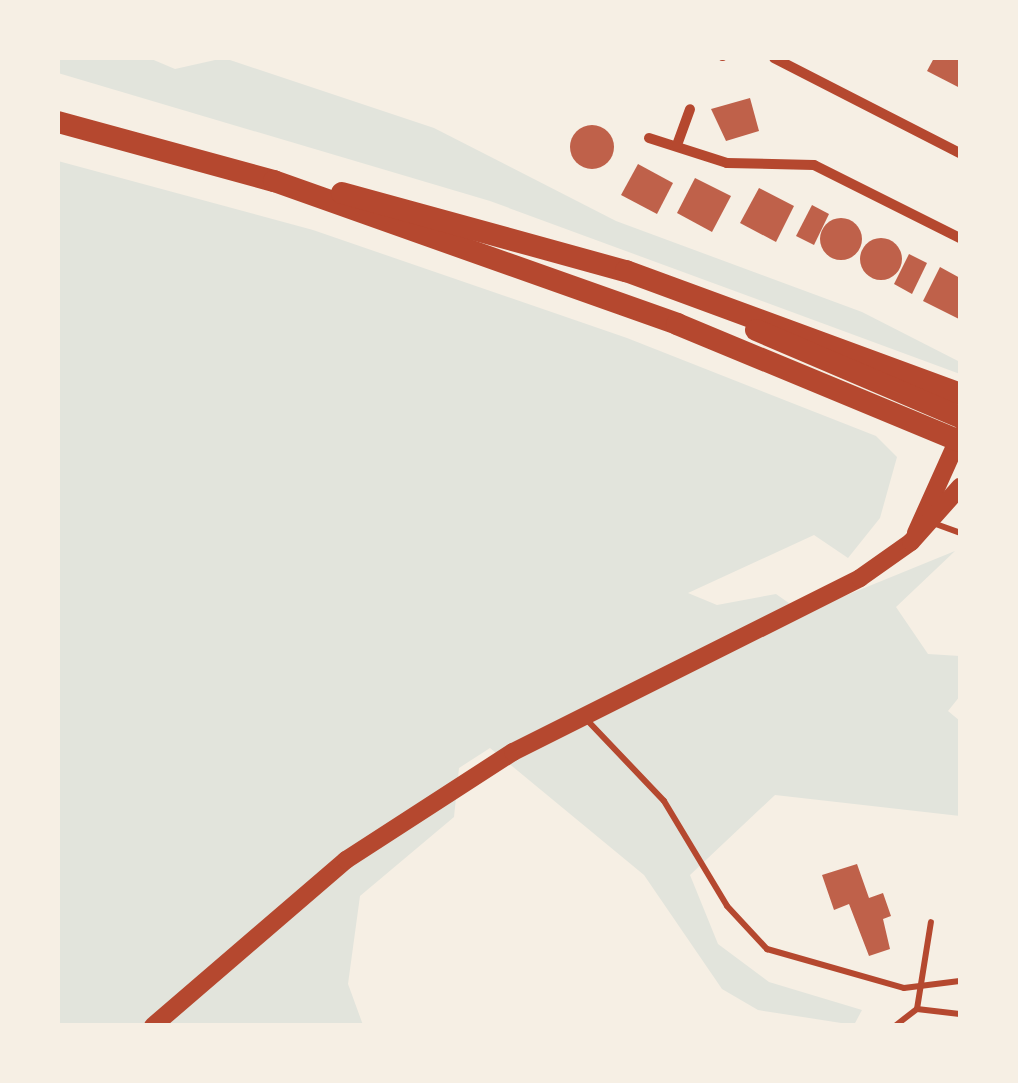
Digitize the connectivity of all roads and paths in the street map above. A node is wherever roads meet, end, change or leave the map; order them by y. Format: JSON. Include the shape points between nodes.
{"nodes":[{"id":1,"x":774,"y":58,"type":"edge"},
{"id":2,"x":690,"y":110,"type":"dead end"},
{"id":3,"x":58,"y":122,"type":"edge"},
{"id":4,"x":650,"y":138,"type":"dead end"},
{"id":5,"x":677,"y":145,"type":"junction"},
{"id":6,"x":960,"y":152,"type":"edge"},
{"id":7,"x":274,"y":181,"type":"junction"},
{"id":8,"x":960,"y":238,"type":"edge"},
{"id":9,"x":626,"y":271,"type":"junction"},
{"id":10,"x":960,"y":394,"type":"edge"},
{"id":11,"x":959,"y":433,"type":"edge"},
{"id":12,"x":960,"y":486,"type":"edge"},
{"id":13,"x":928,"y":520,"type":"junction"},
{"id":14,"x":960,"y":532,"type":"edge"},
{"id":15,"x":582,"y":715,"type":"junction"},
{"id":16,"x":932,"y":922,"type":"dead end"},
{"id":17,"x":960,"y":981,"type":"edge"},
{"id":18,"x":920,"y":988,"type":"junction"},
{"id":19,"x":917,"y":1010,"type":"junction"},
{"id":20,"x":960,"y":1014,"type":"edge"},
{"id":21,"x":153,"y":1026,"type":"edge"},
{"id":22,"x":895,"y":1026,"type":"edge"}],
"edges":[{"from":1,"to":6,"type":"street"},
{"from":2,"to":5,"type":"street"},
{"from":3,"to":7,"type":"main road"},
{"from":4,"to":5,"type":"street"},
{"from":5,"to":8,"type":"street","via":[[727,163],[814,166]]},
{"from":7,"to":9,"type":"main road","via":[[401,204]]},
{"from":7,"to":11,"type":"main road"},
{"from":9,"to":10,"type":"main road"},
{"from":9,"to":11,"type":"main road"},
{"from":11,"to":13,"type":"street"},
{"from":12,"to":13,"type":"street"},
{"from":13,"to":14,"type":"lane"},
{"from":13,"to":15,"type":"street","via":[[911,542],[860,578]]},
{"from":15,"to":18,"type":"lane","via":[[664,801],[728,906],[767,949],[832,974]]},
{"from":15,"to":21,"type":"street","via":[[346,860]]},
{"from":16,"to":18,"type":"lane"},
{"from":17,"to":18,"type":"lane"},
{"from":18,"to":19,"type":"lane"},
{"from":19,"to":20,"type":"lane"},
{"from":19,"to":22,"type":"lane"}]}
